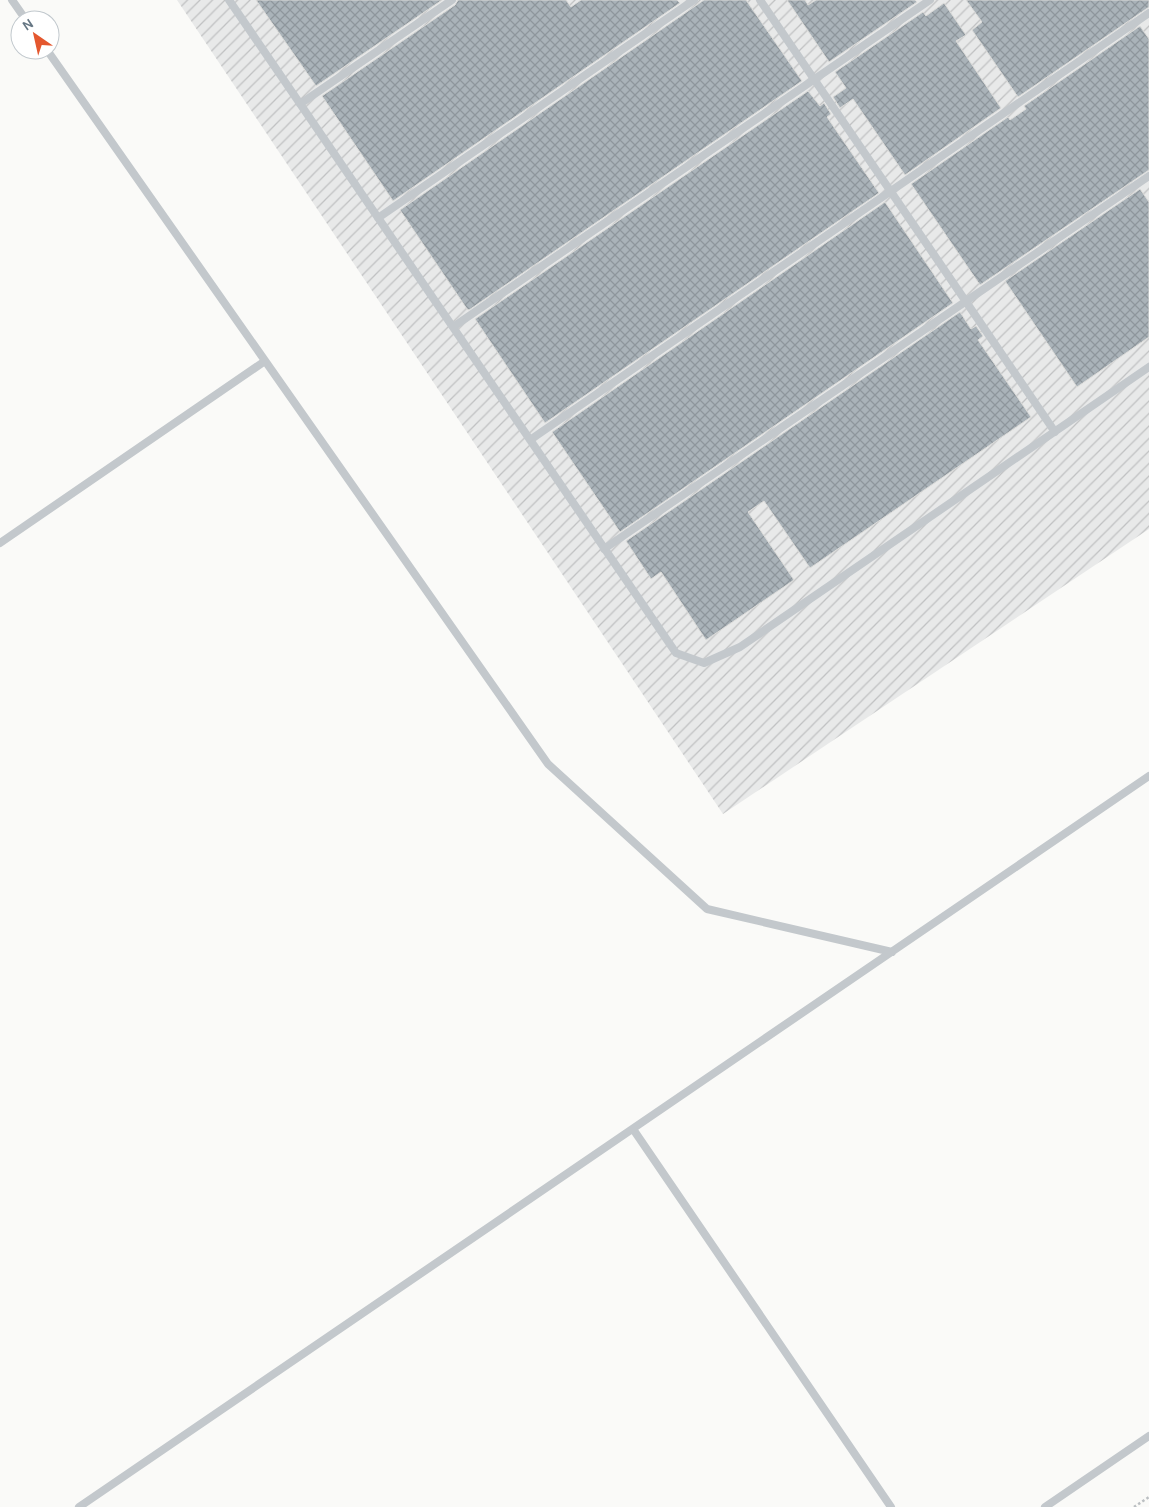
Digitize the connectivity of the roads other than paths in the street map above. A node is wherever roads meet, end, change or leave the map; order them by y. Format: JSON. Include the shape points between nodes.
{"nodes":[{"id":1,"x":229,"y":0,"type":"edge"},
{"id":2,"x":452,"y":0,"type":"edge"},
{"id":3,"x":694,"y":0,"type":"edge"},
{"id":4,"x":760,"y":0,"type":"edge"},
{"id":5,"x":930,"y":0,"type":"edge"},
{"id":6,"x":1149,"y":13,"type":"edge"},
{"id":7,"x":54,"y":60,"type":"edge"},
{"id":8,"x":814,"y":79,"type":"junction"},
{"id":9,"x":300,"y":104,"type":"junction"},
{"id":10,"x":1149,"y":176,"type":"edge"},
{"id":11,"x":891,"y":191,"type":"junction"},
{"id":12,"x":378,"y":218,"type":"junction"},
{"id":13,"x":966,"y":301,"type":"junction"},
{"id":14,"x":453,"y":327,"type":"junction"},
{"id":15,"x":266,"y":361,"type":"junction"},
{"id":16,"x":1149,"y":367,"type":"edge"},
{"id":17,"x":1055,"y":432,"type":"junction"},
{"id":18,"x":530,"y":440,"type":"junction"},
{"id":19,"x":0,"y":543,"type":"edge"},
{"id":20,"x":604,"y":549,"type":"junction"},
{"id":21,"x":1149,"y":776,"type":"edge"},
{"id":22,"x":892,"y":952,"type":"junction"},
{"id":23,"x":633,"y":1129,"type":"junction"},
{"id":24,"x":1149,"y":1436,"type":"edge"},
{"id":25,"x":79,"y":1507,"type":"edge"},
{"id":26,"x":891,"y":1507,"type":"edge"},
{"id":27,"x":1045,"y":1507,"type":"edge"}],
"edges":[{"from":1,"to":9,"type":"lane"},
{"from":2,"to":9,"type":"lane"},
{"from":3,"to":12,"type":"lane"},
{"from":4,"to":8,"type":"lane"},
{"from":5,"to":8,"type":"lane"},
{"from":6,"to":11,"type":"lane"},
{"from":7,"to":15,"type":"lane"},
{"from":8,"to":11,"type":"lane"},
{"from":8,"to":14,"type":"lane"},
{"from":9,"to":12,"type":"lane"},
{"from":10,"to":13,"type":"lane"},
{"from":11,"to":13,"type":"lane"},
{"from":11,"to":18,"type":"lane"},
{"from":12,"to":14,"type":"lane"},
{"from":13,"to":17,"type":"lane"},
{"from":13,"to":20,"type":"lane"},
{"from":14,"to":18,"type":"lane"},
{"from":15,"to":19,"type":"lane"},
{"from":15,"to":22,"type":"lane","via":[[548,764],[707,909]]},
{"from":16,"to":17,"type":"lane"},
{"from":17,"to":20,"type":"lane","via":[[740,647],[704,664],[676,653]]},
{"from":18,"to":20,"type":"lane"},
{"from":21,"to":22,"type":"lane"},
{"from":22,"to":23,"type":"lane"},
{"from":23,"to":25,"type":"lane"},
{"from":23,"to":26,"type":"lane"},
{"from":24,"to":27,"type":"lane"}]}
